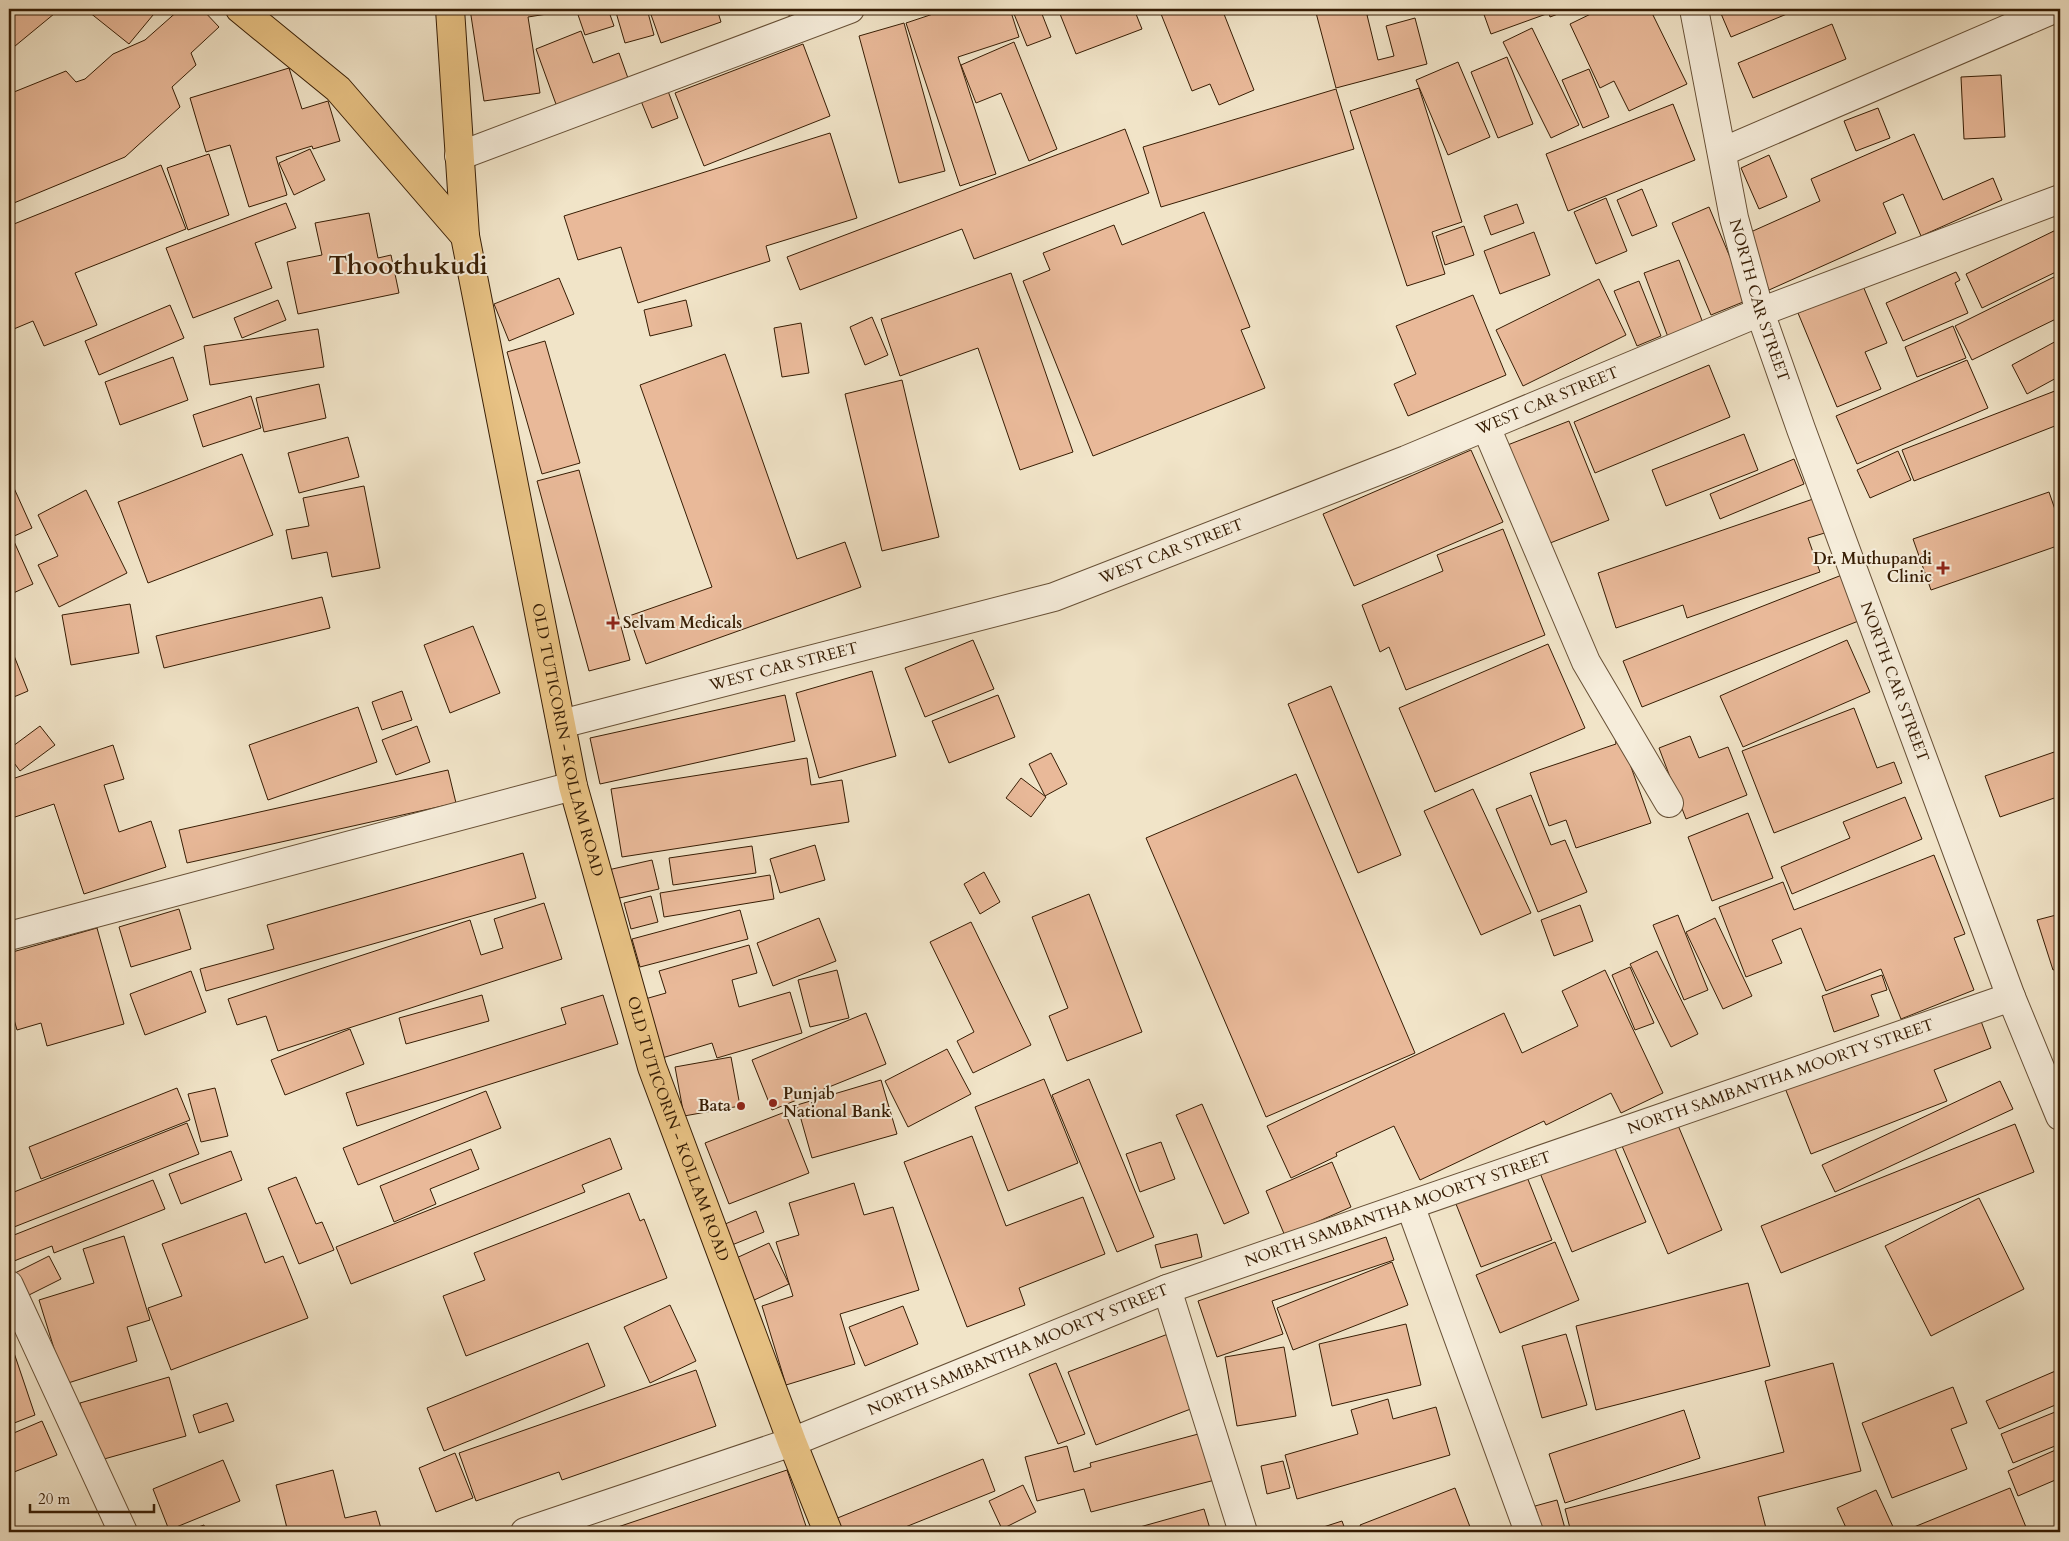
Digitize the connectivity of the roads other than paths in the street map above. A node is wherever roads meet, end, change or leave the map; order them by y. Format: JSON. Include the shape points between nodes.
{"nodes":[{"id":1,"x":240,"y":9,"type":"edge"},
{"id":2,"x":450,"y":9,"type":"edge"},
{"id":3,"x":850,"y":9,"type":"edge"},
{"id":4,"x":1694,"y":9,"type":"edge"},
{"id":5,"x":2054,"y":9,"type":"edge"},
{"id":6,"x":1722,"y":152,"type":"junction"},
{"id":7,"x":460,"y":156,"type":"junction"},
{"id":8,"x":2060,"y":199,"type":"edge"},
{"id":9,"x":465,"y":236,"type":"junction"},
{"id":10,"x":1760,"y":312,"type":"junction"},
{"id":11,"x":1486,"y":427,"type":"junction"},
{"id":12,"x":560,"y":724,"type":"junction"},
{"id":13,"x":573,"y":786,"type":"junction"},
{"id":14,"x":1669,"y":803,"type":"dead end"},
{"id":15,"x":9,"y":936,"type":"edge"},
{"id":16,"x":2011,"y":997,"type":"junction"},
{"id":17,"x":2054,"y":1085,"type":"edge"},
{"id":18,"x":2060,"y":1116,"type":"edge"},
{"id":19,"x":1410,"y":1205,"type":"junction"},
{"id":20,"x":9,"y":1285,"type":"edge"},
{"id":21,"x":1167,"y":1289,"type":"junction"},
{"id":22,"x":792,"y":1442,"type":"junction"},
{"id":23,"x":123,"y":1532,"type":"edge"},
{"id":24,"x":525,"y":1532,"type":"edge"},
{"id":25,"x":828,"y":1532,"type":"edge"},
{"id":26,"x":1243,"y":1532,"type":"edge"},
{"id":27,"x":1529,"y":1532,"type":"edge"}],
"edges":[{"from":1,"to":9,"type":"main road","name":"OLD TUTICORIN - KOLLAM ROAD","via":[[338,89]]},
{"from":2,"to":7,"type":"main road"},
{"from":3,"to":7,"type":"street"},
{"from":4,"to":6,"type":"street","name":"NORTH CAR STREET"},
{"from":5,"to":6,"type":"street"},
{"from":6,"to":10,"type":"street","name":"NORTH CAR STREET","via":[[1734,218]]},
{"from":7,"to":9,"type":"main road"},
{"from":8,"to":10,"type":"street","name":"WEST CAR STREET"},
{"from":9,"to":12,"type":"main road","name":"OLD TUTICORIN - KOLLAM ROAD"},
{"from":10,"to":11,"type":"street","name":"WEST CAR STREET"},
{"from":10,"to":16,"type":"street","name":"NORTH CAR STREET"},
{"from":11,"to":12,"type":"street","name":"WEST CAR STREET","via":[[1054,597]]},
{"from":11,"to":14,"type":"street","via":[[1586,662]]},
{"from":12,"to":13,"type":"main road","name":"OLD TUTICORIN - KOLLAM ROAD"},
{"from":13,"to":15,"type":"street"},
{"from":13,"to":22,"type":"main road","name":"OLD TUTICORIN - KOLLAM ROAD","via":[[652,1067]]},
{"from":16,"to":17,"type":"street","name":"NORTH CAR STREET"},
{"from":16,"to":19,"type":"street","name":"NORTH SAMBANTHA MOORTY STREET"},
{"from":17,"to":18,"type":"street","name":"NORTH CAR STREET"},
{"from":19,"to":21,"type":"street","name":"NORTH SAMBANTHA MOORTY STREET"},
{"from":19,"to":27,"type":"street"},
{"from":20,"to":23,"type":"street"},
{"from":21,"to":22,"type":"street","name":"NORTH SAMBANTHA MOORTY STREET"},
{"from":21,"to":26,"type":"street"},
{"from":22,"to":24,"type":"street","name":"NORTH SAMBANTHA MOORTY STREET"},
{"from":22,"to":25,"type":"main road","name":"OLD TUTICORIN - KOLLAM ROAD"}]}
